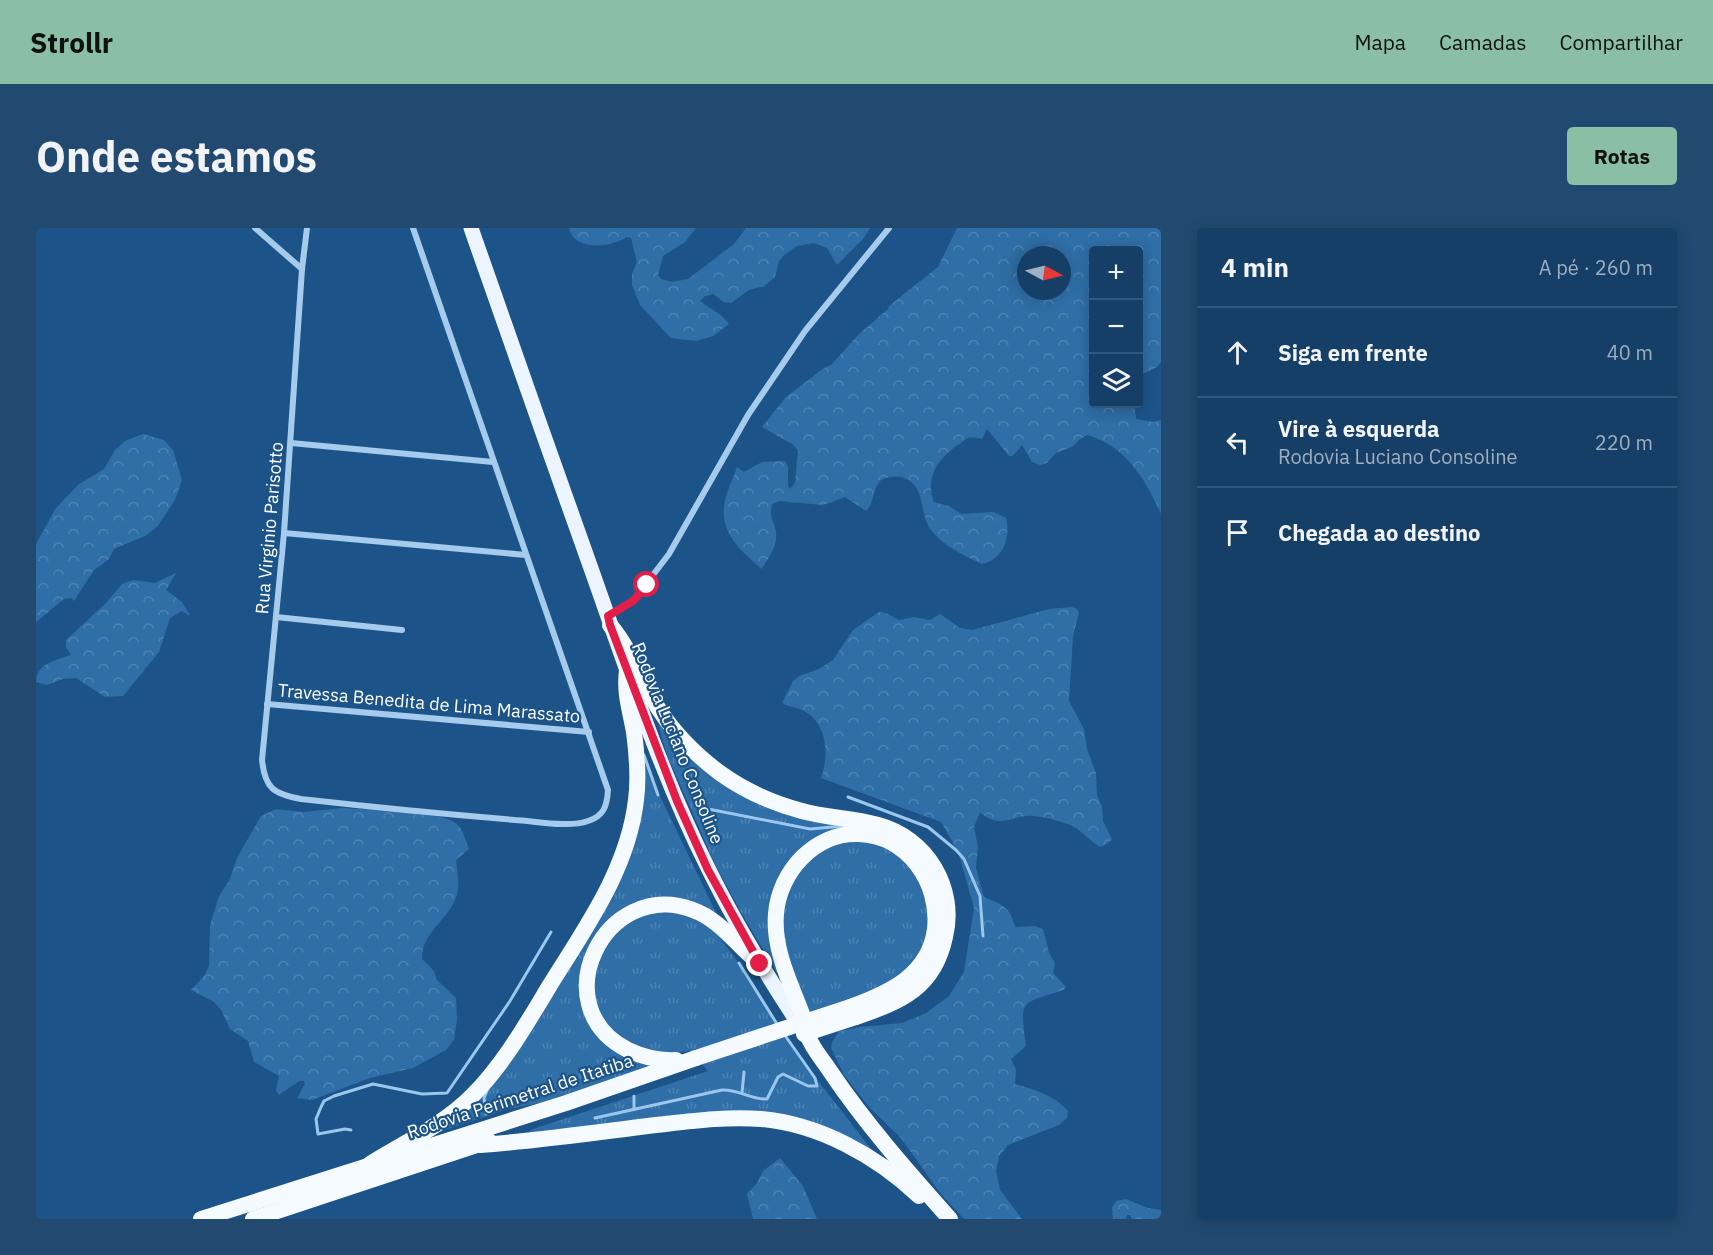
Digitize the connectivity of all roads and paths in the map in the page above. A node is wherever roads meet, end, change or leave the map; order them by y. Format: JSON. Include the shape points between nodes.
{"nodes":[{"id":1,"x":255,"y":228,"type":"edge"},
{"id":2,"x":307,"y":228,"type":"edge"},
{"id":3,"x":413,"y":228,"type":"edge"},
{"id":4,"x":471,"y":228,"type":"edge"},
{"id":5,"x":889,"y":228,"type":"edge"},
{"id":6,"x":302,"y":269,"type":"junction"},
{"id":7,"x":291,"y":443,"type":"junction"},
{"id":8,"x":493,"y":462,"type":"junction"},
{"id":9,"x":284,"y":533,"type":"junction"},
{"id":10,"x":526,"y":555,"type":"junction"},
{"id":11,"x":276,"y":617,"type":"junction"},
{"id":12,"x":609,"y":621,"type":"junction"},
{"id":13,"x":402,"y":630,"type":"dead end"},
{"id":14,"x":627,"y":670,"type":"junction"},
{"id":15,"x":267,"y":704,"type":"junction"},
{"id":16,"x":589,"y":732,"type":"junction"},
{"id":17,"x":760,"y":964,"type":"junction"},
{"id":18,"x":853,"y":1012,"type":"junction"},
{"id":19,"x":808,"y":1038,"type":"junction"},
{"id":20,"x":697,"y":1061,"type":"junction"},
{"id":21,"x":480,"y":1145,"type":"junction"},
{"id":22,"x":370,"y":1164,"type":"junction"},
{"id":23,"x":201,"y":1219,"type":"edge"},
{"id":24,"x":253,"y":1219,"type":"edge"},
{"id":25,"x":940,"y":1219,"type":"edge"},
{"id":26,"x":950,"y":1219,"type":"edge"}],
"edges":[{"from":1,"to":6,"type":"street"},
{"from":2,"to":6,"type":"street","name":"Rua Virginio Parisotto"},
{"from":3,"to":8,"type":"street"},
{"from":4,"to":12,"type":"main road","name":"Rodovia Luciano Consoline"},
{"from":5,"to":12,"type":"street","via":[[805,331],[748,415],[669,554],[633,601]]},
{"from":6,"to":7,"type":"street","name":"Rua Virginio Parisotto"},
{"from":7,"to":8,"type":"street"},
{"from":7,"to":9,"type":"street","name":"Rua Virginio Parisotto"},
{"from":8,"to":10,"type":"street"},
{"from":9,"to":10,"type":"street"},
{"from":9,"to":11,"type":"street","name":"Rua Virginio Parisotto"},
{"from":10,"to":16,"type":"street"},
{"from":11,"to":13,"type":"street"},
{"from":11,"to":15,"type":"street","name":"Rua Virginio Parisotto"},
{"from":12,"to":14,"type":"main road","name":"Rodovia Luciano Consoline"},
{"from":12,"to":18,"type":"highway","via":[[628,647],[658,709],[696,752],[722,774],[784,806],[888,828],[916,845],[934,865],[948,911],[939,960],[924,982],[906,997],[891,1005]]},
{"from":14,"to":17,"type":"main road","name":"Rodovia Luciano Consoline","via":[[697,846]]},
{"from":14,"to":22,"type":"highway","via":[[626,698],[634,734],[638,788],[633,820],[610,885],[537,1007],[491,1074],[452,1114]]},
{"from":15,"to":16,"type":"street","name":"Travessa Benedita de Lima Marassato"},
{"from":15,"to":16,"type":"street","name":"Rua Virginio Parisotto","via":[[264,777],[270,788],[282,796],[470,816],[559,823],[585,822],[600,816],[607,804],[608,790]]},
{"from":17,"to":19,"type":"main road","name":"Rodovia Luciano Consoline"},
{"from":17,"to":20,"type":"highway","via":[[709,917],[666,905],[634,911],[609,929],[598,943],[589,966],[588,993],[594,1014],[606,1033],[637,1054]]},
{"from":18,"to":19,"type":"highway","via":[[911,976],[927,955],[936,913],[930,884],[912,858],[886,841],[861,834],[834,838],[809,851],[790,870],[779,897],[776,915],[781,958]]},
{"from":18,"to":20,"type":"highway","name":"Rodovia Perimetral de Itatiba","bridge":true},
{"from":19,"to":26,"type":"highway","name":"Rodovia Luciano Consoline","via":[[846,1093]]},
{"from":20,"to":21,"type":"highway","name":"Rodovia Perimetral de Itatiba"},
{"from":20,"to":22,"type":"highway","name":"Rodovia Perimetral de Itatiba"},
{"from":21,"to":24,"type":"highway","name":"Rodovia Perimetral de Itatiba"},
{"from":21,"to":25,"type":"highway","via":[[717,1119],[762,1119],[817,1132],[858,1151],[907,1185]]},
{"from":22,"to":23,"type":"highway","name":"Rodovia Perimetral de Itatiba"}]}
